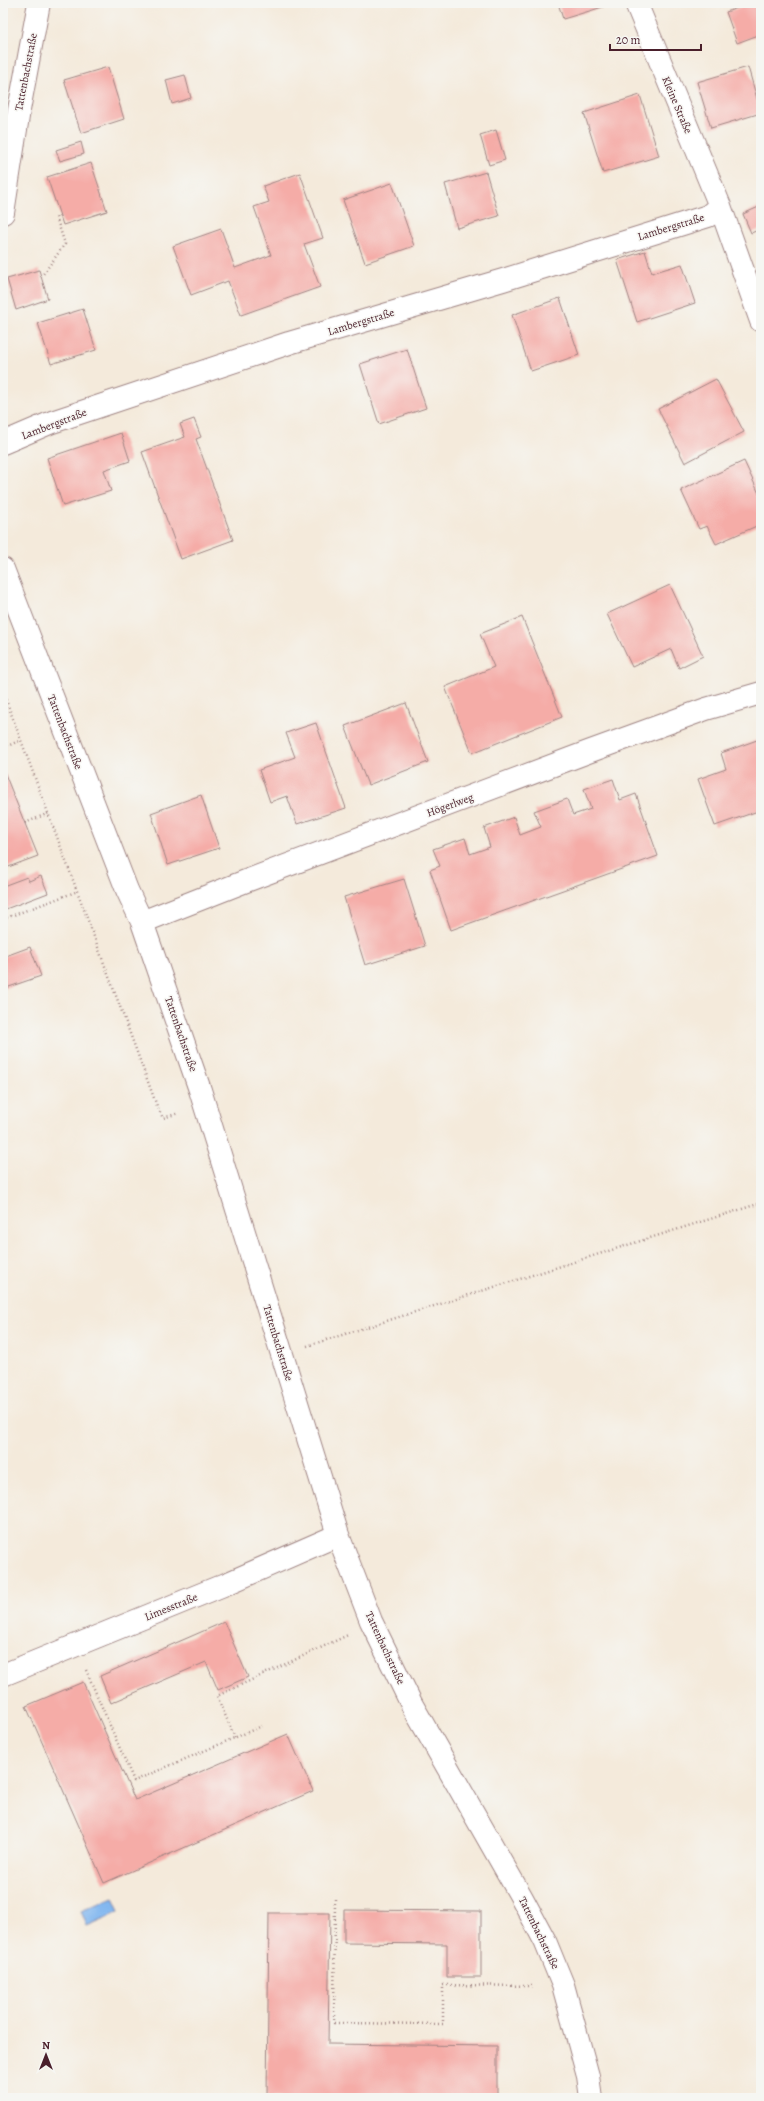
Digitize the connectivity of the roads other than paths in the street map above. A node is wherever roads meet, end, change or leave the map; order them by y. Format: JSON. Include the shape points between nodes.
{"nodes":[{"id":1,"x":39,"y":3,"type":"edge"},
{"id":2,"x":636,"y":3,"type":"edge"},
{"id":3,"x":720,"y":206,"type":"junction"},
{"id":4,"x":3,"y":213,"type":"edge"},
{"id":5,"x":761,"y":321,"type":"edge"},
{"id":6,"x":3,"y":444,"type":"edge"},
{"id":7,"x":3,"y":569,"type":"edge"},
{"id":8,"x":761,"y":693,"type":"edge"},
{"id":9,"x":142,"y":922,"type":"junction"},
{"id":10,"x":338,"y":1535,"type":"junction"},
{"id":11,"x":3,"y":1675,"type":"edge"},
{"id":12,"x":591,"y":2098,"type":"edge"}],
"edges":[{"from":1,"to":4,"type":"street","name":"Tattenbachstraße"},
{"from":2,"to":3,"type":"street","name":"Kleine Straße"},
{"from":3,"to":5,"type":"street","name":"Kleine Straße"},
{"from":3,"to":6,"type":"street","name":"Lambergstraße","via":[[708,216],[289,343],[52,422]]},
{"from":7,"to":9,"type":"street","name":"Tattenbachstraße","via":[[116,862]]},
{"from":8,"to":9,"type":"street","name":"Högerlweg","via":[[706,709],[602,747]]},
{"from":9,"to":10,"type":"street","name":"Tattenbachstraße","via":[[200,1090]]},
{"from":10,"to":11,"type":"street","name":"Limesstraße","via":[[226,1584]]},
{"from":10,"to":12,"type":"street","name":"Tattenbachstraße","via":[[371,1621],[412,1704],[545,1942],[563,1985],[588,2076]]}]}
